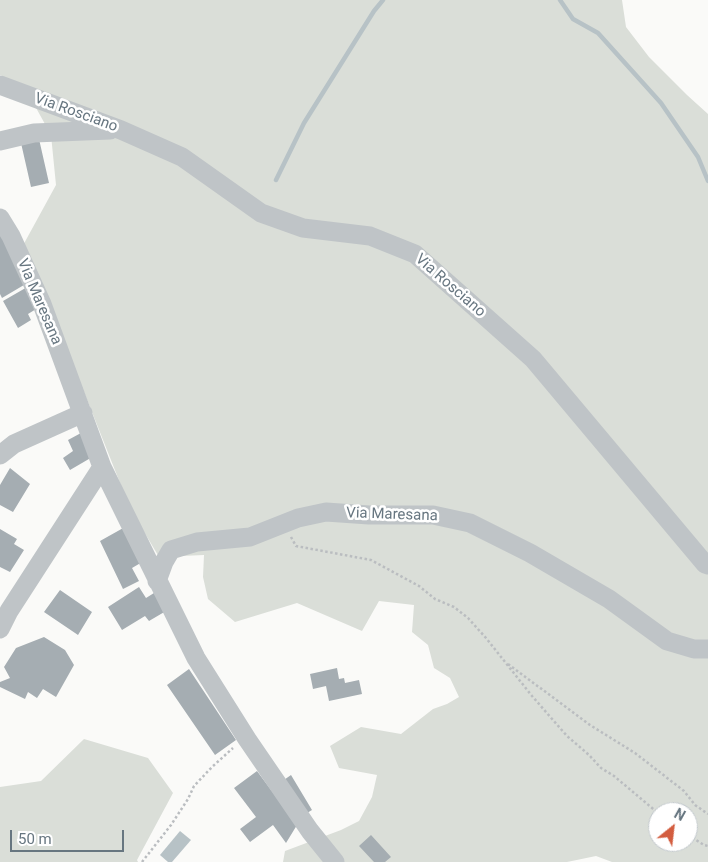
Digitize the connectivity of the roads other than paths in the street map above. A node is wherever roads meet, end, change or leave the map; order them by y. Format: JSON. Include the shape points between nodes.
{"nodes":[{"id":1,"x":0,"y":85,"type":"edge"},
{"id":2,"x":121,"y":130,"type":"junction"},
{"id":3,"x":0,"y":140,"type":"edge"},
{"id":4,"x":0,"y":218,"type":"edge"},
{"id":5,"x":83,"y":413,"type":"junction"},
{"id":6,"x":0,"y":455,"type":"edge"},
{"id":7,"x":102,"y":467,"type":"junction"},
{"id":8,"x":708,"y":565,"type":"edge"},
{"id":9,"x":157,"y":581,"type":"junction"},
{"id":10,"x":0,"y":629,"type":"edge"},
{"id":11,"x":708,"y":649,"type":"edge"},
{"id":12,"x":335,"y":862,"type":"edge"}],
"edges":[{"from":1,"to":2,"type":"street","name":"Via Rosciano"},
{"from":2,"to":3,"type":"street","via":[[34,132]]},
{"from":2,"to":8,"type":"street","name":"Via Rosciano","via":[[182,157],[261,213],[303,228],[370,236],[414,254],[534,359]]},
{"from":4,"to":5,"type":"street","name":"Via Maresana","via":[[42,304]]},
{"from":5,"to":6,"type":"street","via":[[14,444]]},
{"from":5,"to":7,"type":"street","name":"Via Maresana"},
{"from":7,"to":9,"type":"street","name":"Via Maresana"},
{"from":7,"to":10,"type":"street"},
{"from":9,"to":11,"type":"street","name":"Via Maresana","via":[[171,550],[197,542],[250,538],[298,518],[326,512],[433,515],[470,523],[530,553],[609,599],[667,641],[694,649]]},
{"from":9,"to":12,"type":"street","name":"Via Maresana","via":[[196,658],[247,739]]}]}
